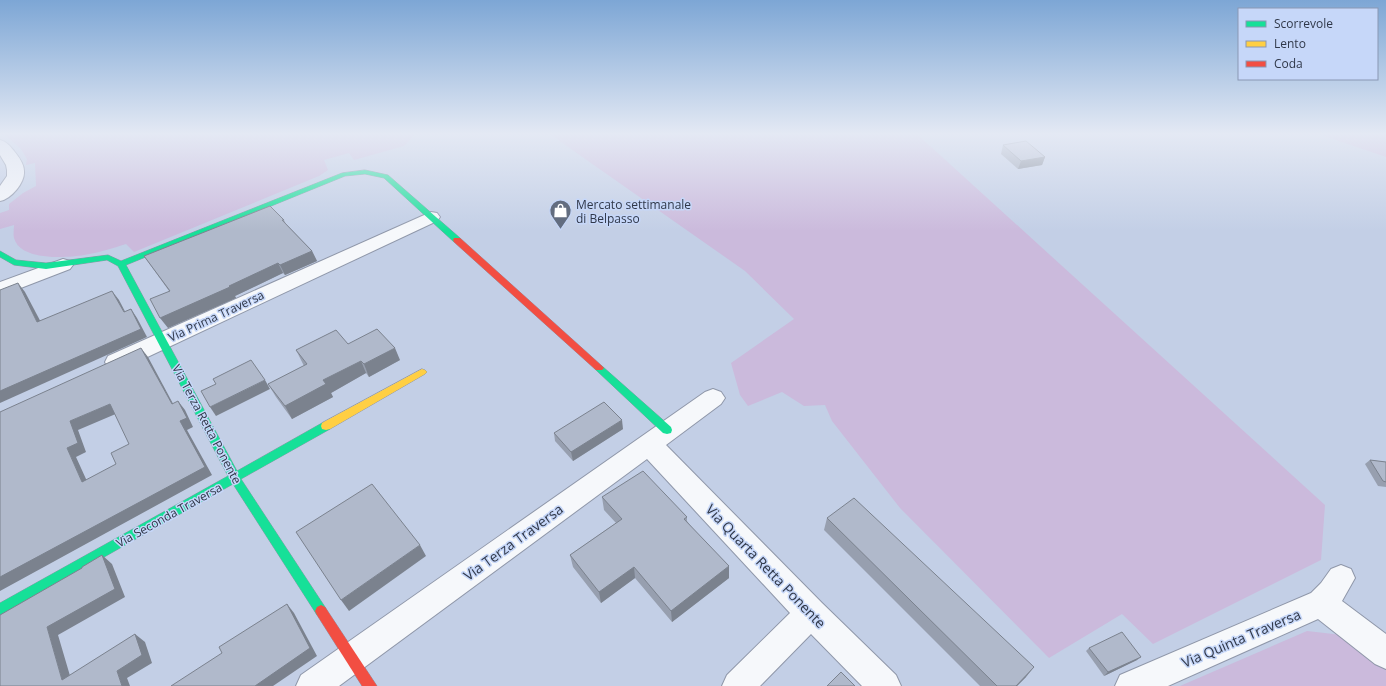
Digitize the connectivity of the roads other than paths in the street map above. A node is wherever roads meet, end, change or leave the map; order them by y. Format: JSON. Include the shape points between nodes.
{"nodes":[{"id":1,"x":16,"y":167,"type":"edge"},
{"id":2,"x":0,"y":196,"type":"edge"},
{"id":3,"x":431,"y":217,"type":"junction"},
{"id":4,"x":0,"y":253,"type":"edge"},
{"id":5,"x":121,"y":264,"type":"junction"},
{"id":6,"x":63,"y":265,"type":"junction"},
{"id":7,"x":0,"y":289,"type":"edge"},
{"id":8,"x":162,"y":341,"type":"junction"},
{"id":9,"x":98,"y":370,"type":"edge"},
{"id":10,"x":422,"y":372,"type":"dead end"},
{"id":11,"x":713,"y":398,"type":"dead end"},
{"id":12,"x":658,"y":437,"type":"junction"},
{"id":13,"x":235,"y":478,"type":"junction"},
{"id":14,"x":1341,"y":578,"type":"dead end"},
{"id":15,"x":1321,"y":603,"type":"junction"},
{"id":16,"x":0,"y":610,"type":"edge"},
{"id":17,"x":811,"y":613,"type":"junction"},
{"id":18,"x":1386,"y":653,"type":"edge"},
{"id":19,"x":352,"y":658,"type":"junction"},
{"id":20,"x":312,"y":686,"type":"edge"},
{"id":21,"x":370,"y":686,"type":"edge"},
{"id":22,"x":738,"y":686,"type":"edge"},
{"id":23,"x":884,"y":686,"type":"edge"},
{"id":24,"x":1131,"y":686,"type":"edge"}],
"edges":[{"from":1,"to":2,"type":"street","via":[[16,178]]},
{"from":3,"to":5,"type":"street","via":[[386,176],[365,172],[344,174]]},
{"from":3,"to":8,"type":"street","name":"Via Prima Traversa"},
{"from":3,"to":12,"type":"street"},
{"from":4,"to":6,"type":"street","via":[[14,262],[46,266]]},
{"from":5,"to":6,"type":"street","via":[[108,257]]},
{"from":5,"to":8,"type":"street","name":"Via Terza Retta Ponente"},
{"from":6,"to":7,"type":"street"},
{"from":8,"to":9,"type":"street","name":"Via Prima Traversa"},
{"from":8,"to":13,"type":"street","name":"Via Terza Retta Ponente"},
{"from":10,"to":13,"type":"street","name":"Via Seconda Traversa"},
{"from":11,"to":12,"type":"street","name":"Via Terza Traversa"},
{"from":12,"to":17,"type":"street","name":"Via Quarta Retta Ponente"},
{"from":12,"to":19,"type":"street","name":"Via Terza Traversa"},
{"from":13,"to":16,"type":"street","name":"Via Seconda Traversa"},
{"from":13,"to":19,"type":"street","name":"Via Terza Retta Ponente"},
{"from":14,"to":15,"type":"street","name":"Via Quinta Traversa"},
{"from":15,"to":18,"type":"street"},
{"from":15,"to":24,"type":"street","name":"Via Quinta Traversa"},
{"from":17,"to":22,"type":"street"},
{"from":17,"to":23,"type":"street","name":"Via Quarta Retta Ponente"},
{"from":19,"to":20,"type":"street","name":"Via Terza Traversa"},
{"from":19,"to":21,"type":"street","name":"Via Terza Retta Ponente"}]}
